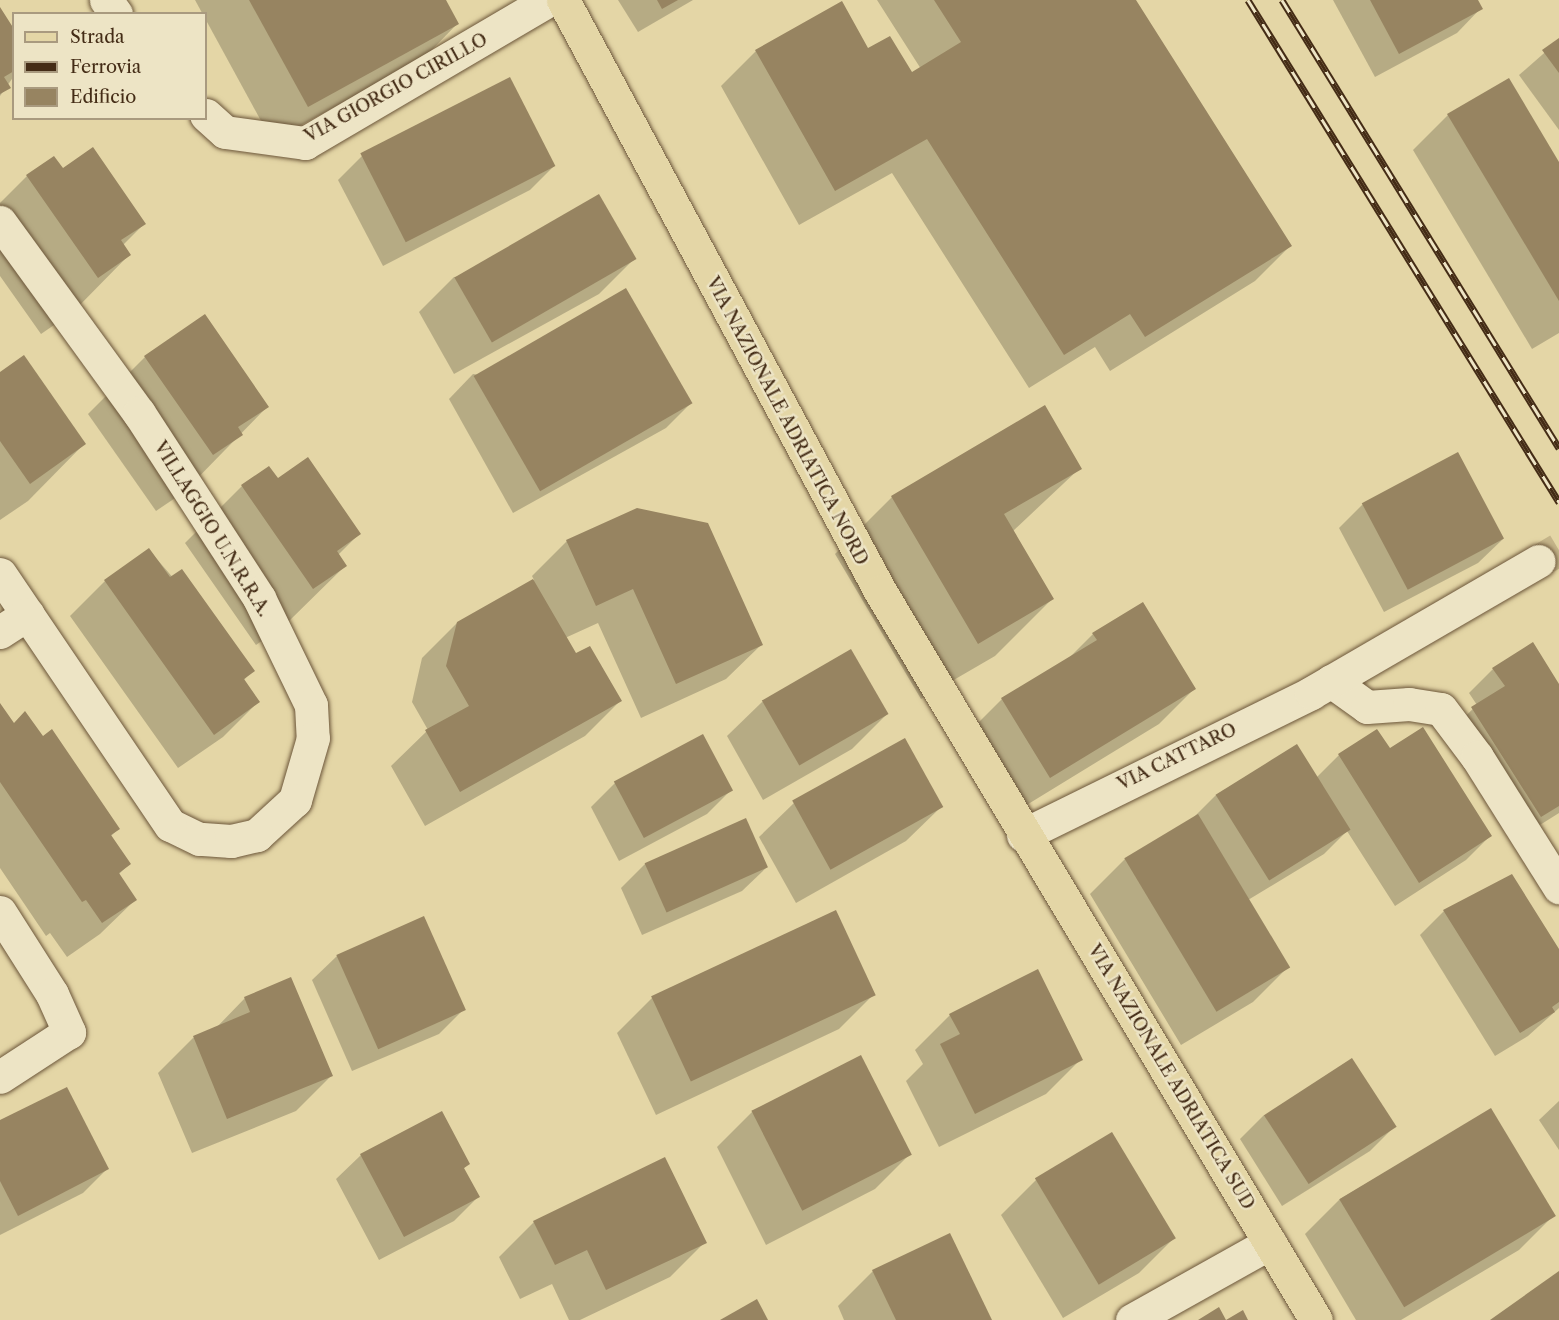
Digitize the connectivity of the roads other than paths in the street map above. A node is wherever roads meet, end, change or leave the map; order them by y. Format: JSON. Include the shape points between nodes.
{"nodes":[{"id":1,"x":549,"y":0,"type":"edge"},
{"id":2,"x":563,"y":0,"type":"edge"},
{"id":3,"x":207,"y":116,"type":"edge"},
{"id":4,"x":0,"y":222,"type":"edge"},
{"id":5,"x":1539,"y":561,"type":"tunnel mouth"},
{"id":6,"x":0,"y":574,"type":"edge"},
{"id":7,"x":27,"y":614,"type":"junction"},
{"id":8,"x":0,"y":632,"type":"edge"},
{"id":9,"x":1331,"y":681,"type":"junction"},
{"id":10,"x":1023,"y":835,"type":"junction"},
{"id":11,"x":1559,"y":887,"type":"edge"},
{"id":12,"x":0,"y":912,"type":"edge"},
{"id":13,"x":0,"y":1077,"type":"edge"},
{"id":14,"x":1270,"y":1243,"type":"junction"},
{"id":15,"x":1132,"y":1320,"type":"edge"},
{"id":16,"x":1316,"y":1320,"type":"edge"}],
"edges":[{"from":1,"to":3,"type":"street","name":"VIA GIORGIO CIRILLO","via":[[305,143],[225,132]]},
{"from":2,"to":10,"type":"main road","name":"VIA NAZIONALE ADRIATICA NORD","via":[[794,437]]},
{"from":4,"to":7,"type":"street","name":"VILLAGGIO U.N.R.R.A.","via":[[139,414],[259,598],[311,705],[313,738],[296,800],[257,835],[231,841],[199,839],[170,825]]},
{"from":5,"to":9,"type":"street","name":"VIA CATTARO"},
{"from":6,"to":7,"type":"street","name":"VILLAGGIO U.N.R.R.A."},
{"from":7,"to":8,"type":"street"},
{"from":9,"to":10,"type":"street","name":"VIA CATTARO"},
{"from":9,"to":11,"type":"street","via":[[1367,707],[1409,704],[1442,709]]},
{"from":10,"to":14,"type":"main road","name":"VIA NAZIONALE ADRIATICA SUD"},
{"from":12,"to":13,"type":"street","via":[[52,994],[69,1032]]},
{"from":14,"to":15,"type":"street"},
{"from":14,"to":16,"type":"main road","name":"VIA NAZIONALE ADRIATICA SUD"}]}
